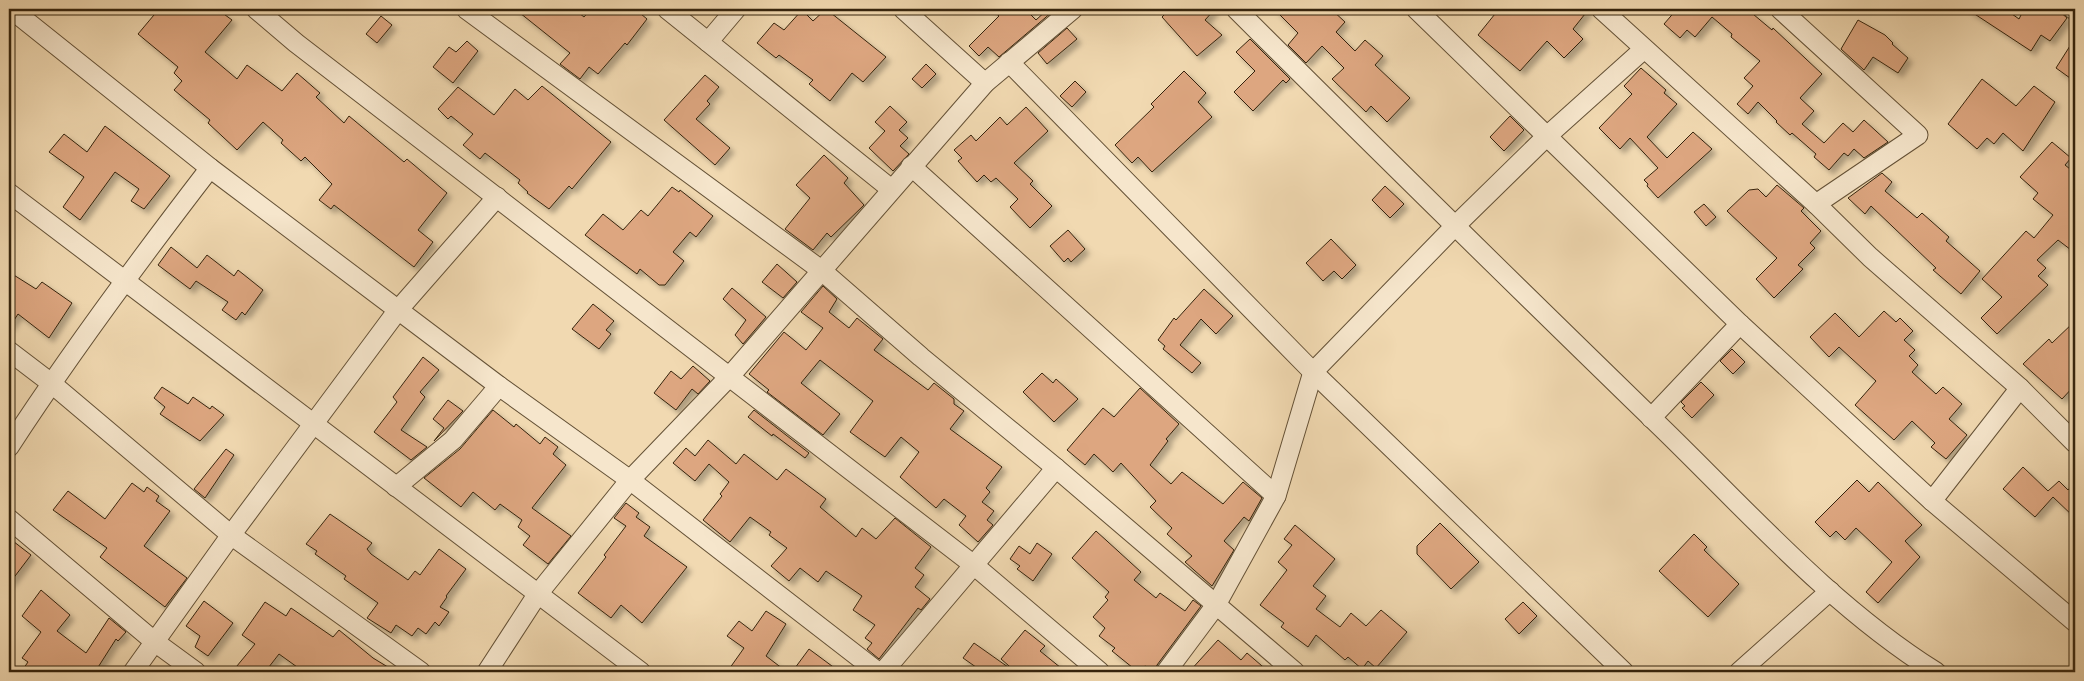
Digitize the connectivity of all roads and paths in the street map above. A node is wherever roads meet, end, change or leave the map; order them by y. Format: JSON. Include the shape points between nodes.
{"nodes":[{"id":1,"x":12,"y":9,"type":"edge"},
{"id":2,"x":256,"y":9,"type":"edge"},
{"id":3,"x":466,"y":9,"type":"edge"},
{"id":4,"x":667,"y":9,"type":"edge"},
{"id":5,"x":736,"y":9,"type":"edge"},
{"id":6,"x":903,"y":9,"type":"edge"},
{"id":7,"x":1073,"y":9,"type":"edge"},
{"id":8,"x":1236,"y":9,"type":"edge"},
{"id":9,"x":1416,"y":9,"type":"edge"},
{"id":10,"x":1601,"y":9,"type":"edge"},
{"id":11,"x":1780,"y":9,"type":"edge"},
{"id":12,"x":708,"y":42,"type":"junction"},
{"id":13,"x":1644,"y":49,"type":"junction"},
{"id":14,"x":1008,"y":62,"type":"junction"},
{"id":15,"x":985,"y":83,"type":"junction"},
{"id":16,"x":1546,"y":136,"type":"junction"},
{"id":17,"x":911,"y":166,"type":"junction"},
{"id":18,"x":210,"y":168,"type":"junction"},
{"id":19,"x":892,"y":189,"type":"junction"},
{"id":20,"x":9,"y":193,"type":"edge"},
{"id":21,"x":496,"y":197,"type":"junction"},
{"id":22,"x":1816,"y":204,"type":"junction"},
{"id":23,"x":1454,"y":227,"type":"junction"},
{"id":24,"x":821,"y":270,"type":"junction"},
{"id":25,"x":123,"y":281,"type":"junction"},
{"id":26,"x":398,"y":310,"type":"junction"},
{"id":27,"x":1740,"y":324,"type":"junction"},
{"id":28,"x":9,"y":351,"type":"edge"},
{"id":29,"x":1313,"y":372,"type":"junction"},
{"id":30,"x":730,"y":376,"type":"junction"},
{"id":31,"x":51,"y":383,"type":"junction"},
{"id":32,"x":499,"y":386,"type":"junction"},
{"id":33,"x":2020,"y":388,"type":"junction"},
{"id":34,"x":1652,"y":418,"type":"junction"},
{"id":35,"x":314,"y":424,"type":"junction"},
{"id":36,"x":2075,"y":443,"type":"edge"},
{"id":37,"x":9,"y":447,"type":"edge"},
{"id":38,"x":1056,"y":468,"type":"junction"},
{"id":39,"x":630,"y":480,"type":"junction"},
{"id":40,"x":396,"y":487,"type":"junction"},
{"id":41,"x":1276,"y":496,"type":"junction"},
{"id":42,"x":1932,"y":502,"type":"junction"},
{"id":43,"x":9,"y":518,"type":"edge"},
{"id":44,"x":231,"y":534,"type":"junction"},
{"id":45,"x":975,"y":566,"type":"junction"},
{"id":46,"x":1830,"y":591,"type":"junction"},
{"id":47,"x":537,"y":595,"type":"junction"},
{"id":48,"x":1216,"y":604,"type":"junction"},
{"id":49,"x":2075,"y":622,"type":"edge"},
{"id":50,"x":156,"y":642,"type":"junction"},
{"id":51,"x":133,"y":672,"type":"edge"},
{"id":52,"x":196,"y":672,"type":"edge"},
{"id":53,"x":421,"y":672,"type":"edge"},
{"id":54,"x":487,"y":672,"type":"edge"},
{"id":55,"x":641,"y":672,"type":"edge"},
{"id":56,"x":878,"y":672,"type":"edge"},
{"id":57,"x":883,"y":672,"type":"edge"},
{"id":58,"x":1100,"y":672,"type":"edge"},
{"id":59,"x":1166,"y":672,"type":"edge"},
{"id":60,"x":1295,"y":672,"type":"edge"},
{"id":61,"x":1624,"y":672,"type":"edge"},
{"id":62,"x":1739,"y":672,"type":"edge"},
{"id":63,"x":1936,"y":672,"type":"edge"}],
"edges":[{"from":1,"to":18,"type":"street"},
{"from":2,"to":21,"type":"street"},
{"from":3,"to":24,"type":"street"},
{"from":4,"to":12,"type":"street"},
{"from":5,"to":12,"type":"street"},
{"from":6,"to":15,"type":"street"},
{"from":7,"to":14,"type":"street"},
{"from":8,"to":23,"type":"street"},
{"from":9,"to":16,"type":"street"},
{"from":10,"to":13,"type":"street"},
{"from":11,"to":22,"type":"street","via":[[1918,135]]},
{"from":12,"to":19,"type":"street"},
{"from":13,"to":16,"type":"street"},
{"from":13,"to":22,"type":"street"},
{"from":14,"to":15,"type":"street"},
{"from":14,"to":29,"type":"street"},
{"from":15,"to":17,"type":"street"},
{"from":16,"to":23,"type":"street"},
{"from":16,"to":27,"type":"street"},
{"from":17,"to":19,"type":"street"},
{"from":17,"to":41,"type":"street"},
{"from":18,"to":25,"type":"street"},
{"from":18,"to":26,"type":"street"},
{"from":19,"to":24,"type":"street"},
{"from":20,"to":25,"type":"street"},
{"from":21,"to":26,"type":"street"},
{"from":21,"to":30,"type":"street"},
{"from":22,"to":33,"type":"street","via":[[1870,257]]},
{"from":23,"to":29,"type":"street"},
{"from":23,"to":34,"type":"street"},
{"from":24,"to":30,"type":"street"},
{"from":24,"to":38,"type":"street","via":[[920,357]]},
{"from":25,"to":31,"type":"street"},
{"from":25,"to":35,"type":"street"},
{"from":26,"to":32,"type":"street"},
{"from":26,"to":35,"type":"street"},
{"from":27,"to":34,"type":"street"},
{"from":27,"to":42,"type":"street"},
{"from":28,"to":31,"type":"street"},
{"from":29,"to":41,"type":"street"},
{"from":29,"to":61,"type":"street"},
{"from":30,"to":39,"type":"street"},
{"from":30,"to":45,"type":"street"},
{"from":31,"to":37,"type":"street"},
{"from":31,"to":44,"type":"street"},
{"from":32,"to":39,"type":"street"},
{"from":32,"to":40,"type":"street","via":[[452,440]]},
{"from":33,"to":36,"type":"street"},
{"from":33,"to":42,"type":"street"},
{"from":34,"to":46,"type":"street"},
{"from":35,"to":40,"type":"street"},
{"from":35,"to":44,"type":"street"},
{"from":38,"to":45,"type":"street"},
{"from":38,"to":48,"type":"street"},
{"from":39,"to":47,"type":"street"},
{"from":39,"to":56,"type":"street"},
{"from":40,"to":47,"type":"street"},
{"from":41,"to":48,"type":"street"},
{"from":42,"to":49,"type":"street"},
{"from":43,"to":50,"type":"street"},
{"from":44,"to":50,"type":"street"},
{"from":44,"to":53,"type":"street"},
{"from":45,"to":57,"type":"street"},
{"from":45,"to":58,"type":"street"},
{"from":46,"to":62,"type":"street"},
{"from":46,"to":63,"type":"street","via":[[1897,647]]},
{"from":47,"to":54,"type":"street"},
{"from":47,"to":55,"type":"street"},
{"from":48,"to":59,"type":"street"},
{"from":48,"to":60,"type":"street"},
{"from":50,"to":51,"type":"street"},
{"from":50,"to":52,"type":"street"}]}
